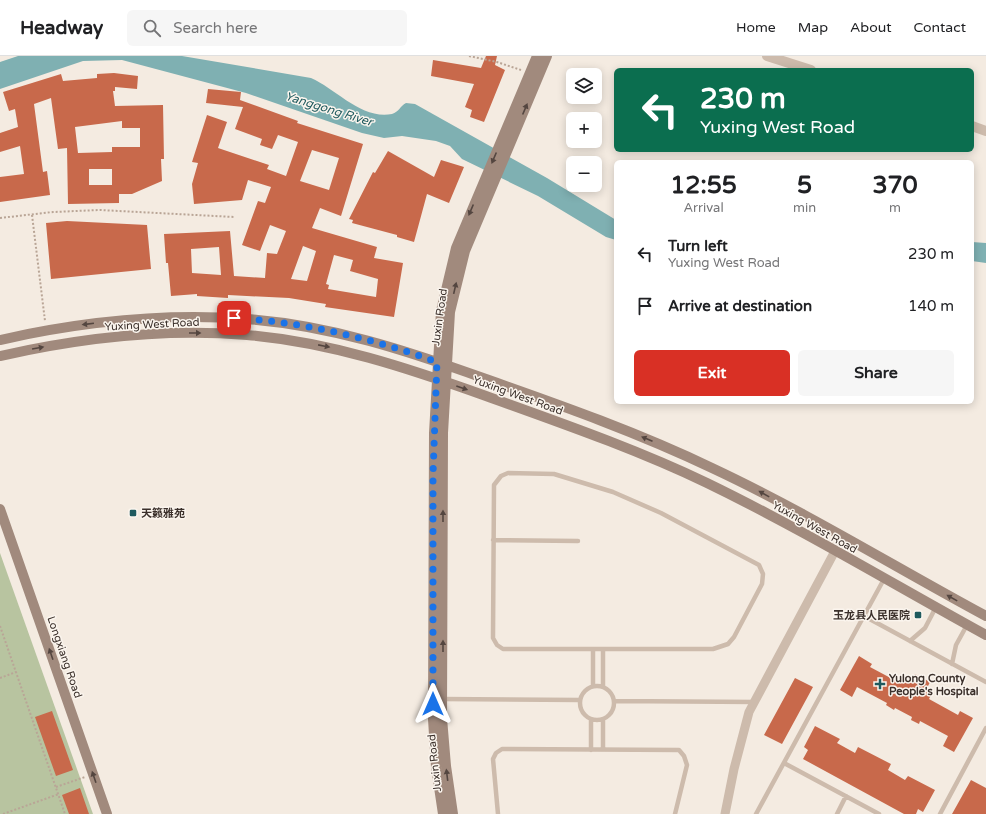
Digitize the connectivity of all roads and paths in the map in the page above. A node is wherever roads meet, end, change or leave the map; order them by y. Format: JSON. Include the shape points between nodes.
{"nodes":[{"id":1,"x":469,"y":56,"type":"edge"},
{"id":2,"x":537,"y":56,"type":"edge"},
{"id":3,"x":547,"y":56,"type":"edge"},
{"id":4,"x":767,"y":56,"type":"edge"},
{"id":5,"x":805,"y":68,"type":"edge"},
{"id":6,"x":530,"y":73,"type":"junction"},
{"id":7,"x":974,"y":127,"type":"edge"},
{"id":8,"x":986,"y":131,"type":"edge"},
{"id":9,"x":505,"y":143,"type":"junction"},
{"id":10,"x":32,"y":214,"type":"junction"},
{"id":11,"x":234,"y":217,"type":"dead end"},
{"id":12,"x":0,"y":218,"type":"edge"},
{"id":13,"x":46,"y":330,"type":"junction"},
{"id":14,"x":0,"y":340,"type":"edge"},
{"id":15,"x":0,"y":356,"type":"edge"},
{"id":16,"x":442,"y":363,"type":"junction"},
{"id":17,"x":441,"y":380,"type":"junction"},
{"id":18,"x":0,"y":509,"type":"edge"},
{"id":19,"x":493,"y":540,"type":"junction"},
{"id":20,"x":578,"y":541,"type":"dead end"},
{"id":21,"x":835,"y":551,"type":"junction"},
{"id":22,"x":884,"y":579,"type":"junction"},
{"id":23,"x":936,"y":608,"type":"junction"},
{"id":24,"x":864,"y":616,"type":"junction"},
{"id":25,"x":986,"y":616,"type":"edge"},
{"id":26,"x":967,"y":625,"type":"junction"},
{"id":27,"x":0,"y":626,"type":"edge"},
{"id":28,"x":986,"y":635,"type":"edge"},
{"id":29,"x":910,"y":641,"type":"junction"},
{"id":30,"x":593,"y":649,"type":"junction"},
{"id":31,"x":603,"y":649,"type":"junction"},
{"id":32,"x":952,"y":664,"type":"junction"},
{"id":33,"x":16,"y":672,"type":"junction"},
{"id":34,"x":0,"y":678,"type":"edge"},
{"id":35,"x":986,"y":682,"type":"edge"},
{"id":36,"x":593,"y":686,"type":"junction"},
{"id":37,"x":603,"y":686,"type":"junction"},
{"id":38,"x":442,"y":699,"type":"junction"},
{"id":39,"x":580,"y":700,"type":"junction"},
{"id":40,"x":614,"y":701,"type":"junction"},
{"id":41,"x":755,"y":702,"type":"junction"},
{"id":42,"x":591,"y":719,"type":"junction"},
{"id":43,"x":603,"y":719,"type":"junction"},
{"id":44,"x":986,"y":728,"type":"edge"},
{"id":45,"x":591,"y":750,"type":"junction"},
{"id":46,"x":603,"y":750,"type":"junction"},
{"id":47,"x":784,"y":763,"type":"junction"},
{"id":48,"x":93,"y":774,"type":"junction"},
{"id":49,"x":56,"y":787,"type":"junction"},
{"id":50,"x":59,"y":794,"type":"junction"},
{"id":51,"x":846,"y":796,"type":"junction"},
{"id":52,"x":2,"y":814,"type":"edge"},
{"id":53,"x":65,"y":814,"type":"edge"},
{"id":54,"x":107,"y":814,"type":"edge"},
{"id":55,"x":443,"y":814,"type":"edge"},
{"id":56,"x":453,"y":814,"type":"edge"},
{"id":57,"x":498,"y":814,"type":"edge"},
{"id":58,"x":675,"y":814,"type":"edge"},
{"id":59,"x":724,"y":814,"type":"edge"},
{"id":60,"x":756,"y":814,"type":"edge"},
{"id":61,"x":837,"y":814,"type":"edge"},
{"id":62,"x":879,"y":814,"type":"edge"},
{"id":63,"x":940,"y":814,"type":"edge"}],
"edges":[{"from":1,"to":6,"type":"path"},
{"from":2,"to":6,"type":"main road","name":"Juxin Road"},
{"from":9,"to":3,"type":"main road","name":"Juxin Road","one_way":true},
{"from":4,"to":5,"type":"street"},
{"from":6,"to":9,"type":"main road","name":"Juxin Road"},
{"from":7,"to":8,"type":"street"},
{"from":9,"to":16,"type":"main road","name":"Juxin Road","via":[[463,230],[451,266],[441,311]]},
{"from":10,"to":11,"type":"path","via":[[116,210]]},
{"from":10,"to":12,"type":"path"},
{"from":10,"to":13,"type":"path"},
{"from":13,"to":14,"type":"main road","name":"Yuxing West Road"},
{"from":16,"to":13,"type":"main road","name":"Yuxing West Road","one_way":true,"via":[[395,347],[337,332],[249,319],[155,318]]},
{"from":15,"to":17,"type":"main road","name":"Yuxing West Road","one_way":true,"via":[[58,345],[124,337],[218,333],[276,338],[334,348]]},
{"from":16,"to":17,"type":"main road","name":"Juxin Road"},
{"from":25,"to":16,"type":"main road","name":"Yuxing West Road","one_way":true,"via":[[712,468],[596,418]]},
{"from":17,"to":21,"type":"main road","name":"Yuxing West Road","one_way":true,"via":[[583,430],[666,464],[745,502]]},
{"from":38,"to":17,"type":"main road","name":"Juxin Road","one_way":true},
{"from":17,"to":55,"type":"main road","name":"Juxin Road","via":[[433,475],[433,719],[436,767]]},
{"from":48,"to":18,"type":"main road","name":"Longxiang Road","one_way":true},
{"from":19,"to":20,"type":"lane"},
{"from":19,"to":30,"type":"lane","via":[[493,638],[497,645],[503,649]]},
{"from":19,"to":31,"type":"lane","via":[[494,485],[498,479],[508,473],[554,474],[588,483],[637,502],[760,565],[762,584],[734,637],[723,646],[713,649]]},
{"from":21,"to":22,"type":"main road","name":"Yuxing West Road"},
{"from":21,"to":41,"type":"street"},
{"from":22,"to":23,"type":"main road","name":"Yuxing West Road"},
{"from":22,"to":24,"type":"lane"},
{"from":23,"to":26,"type":"main road","name":"Yuxing West Road"},
{"from":23,"to":29,"type":"lane","via":[[925,628]]},
{"from":24,"to":29,"type":"lane"},
{"from":24,"to":47,"type":"lane"},
{"from":26,"to":28,"type":"main road","name":"Yuxing West Road"},
{"from":26,"to":32,"type":"lane","via":[[956,645]]},
{"from":27,"to":33,"type":"path"},
{"from":29,"to":32,"type":"lane"},
{"from":30,"to":31,"type":"lane"},
{"from":30,"to":36,"type":"lane"},
{"from":31,"to":37,"type":"lane"},
{"from":32,"to":35,"type":"lane"},
{"from":33,"to":34,"type":"path"},
{"from":33,"to":49,"type":"path"},
{"from":36,"to":37,"type":"lane"},
{"from":36,"to":39,"type":"lane","via":[[584,691]]},
{"from":37,"to":40,"type":"lane","via":[[611,692]]},
{"from":38,"to":39,"type":"lane"},
{"from":56,"to":38,"type":"main road","name":"Juxin Road","one_way":true,"via":[[446,766]]},
{"from":39,"to":42,"type":"lane","via":[[581,709]]},
{"from":40,"to":41,"type":"lane"},
{"from":40,"to":43,"type":"lane","via":[[612,711]]},
{"from":41,"to":59,"type":"street","via":[[749,712],[741,740]]},
{"from":42,"to":43,"type":"lane"},
{"from":42,"to":45,"type":"lane"},
{"from":43,"to":46,"type":"lane"},
{"from":44,"to":63,"type":"lane"},
{"from":45,"to":46,"type":"lane"},
{"from":45,"to":57,"type":"lane","via":[[499,751],[493,759]]},
{"from":46,"to":58,"type":"lane","via":[[678,750],[684,756],[686,765]]},
{"from":47,"to":51,"type":"lane"},
{"from":47,"to":60,"type":"lane"},
{"from":48,"to":49,"type":"path"},
{"from":54,"to":48,"type":"main road","name":"Longxiang Road","one_way":true},
{"from":49,"to":50,"type":"path"},
{"from":50,"to":52,"type":"path"},
{"from":50,"to":53,"type":"path"},
{"from":51,"to":61,"type":"lane"},
{"from":51,"to":62,"type":"lane"}]}
